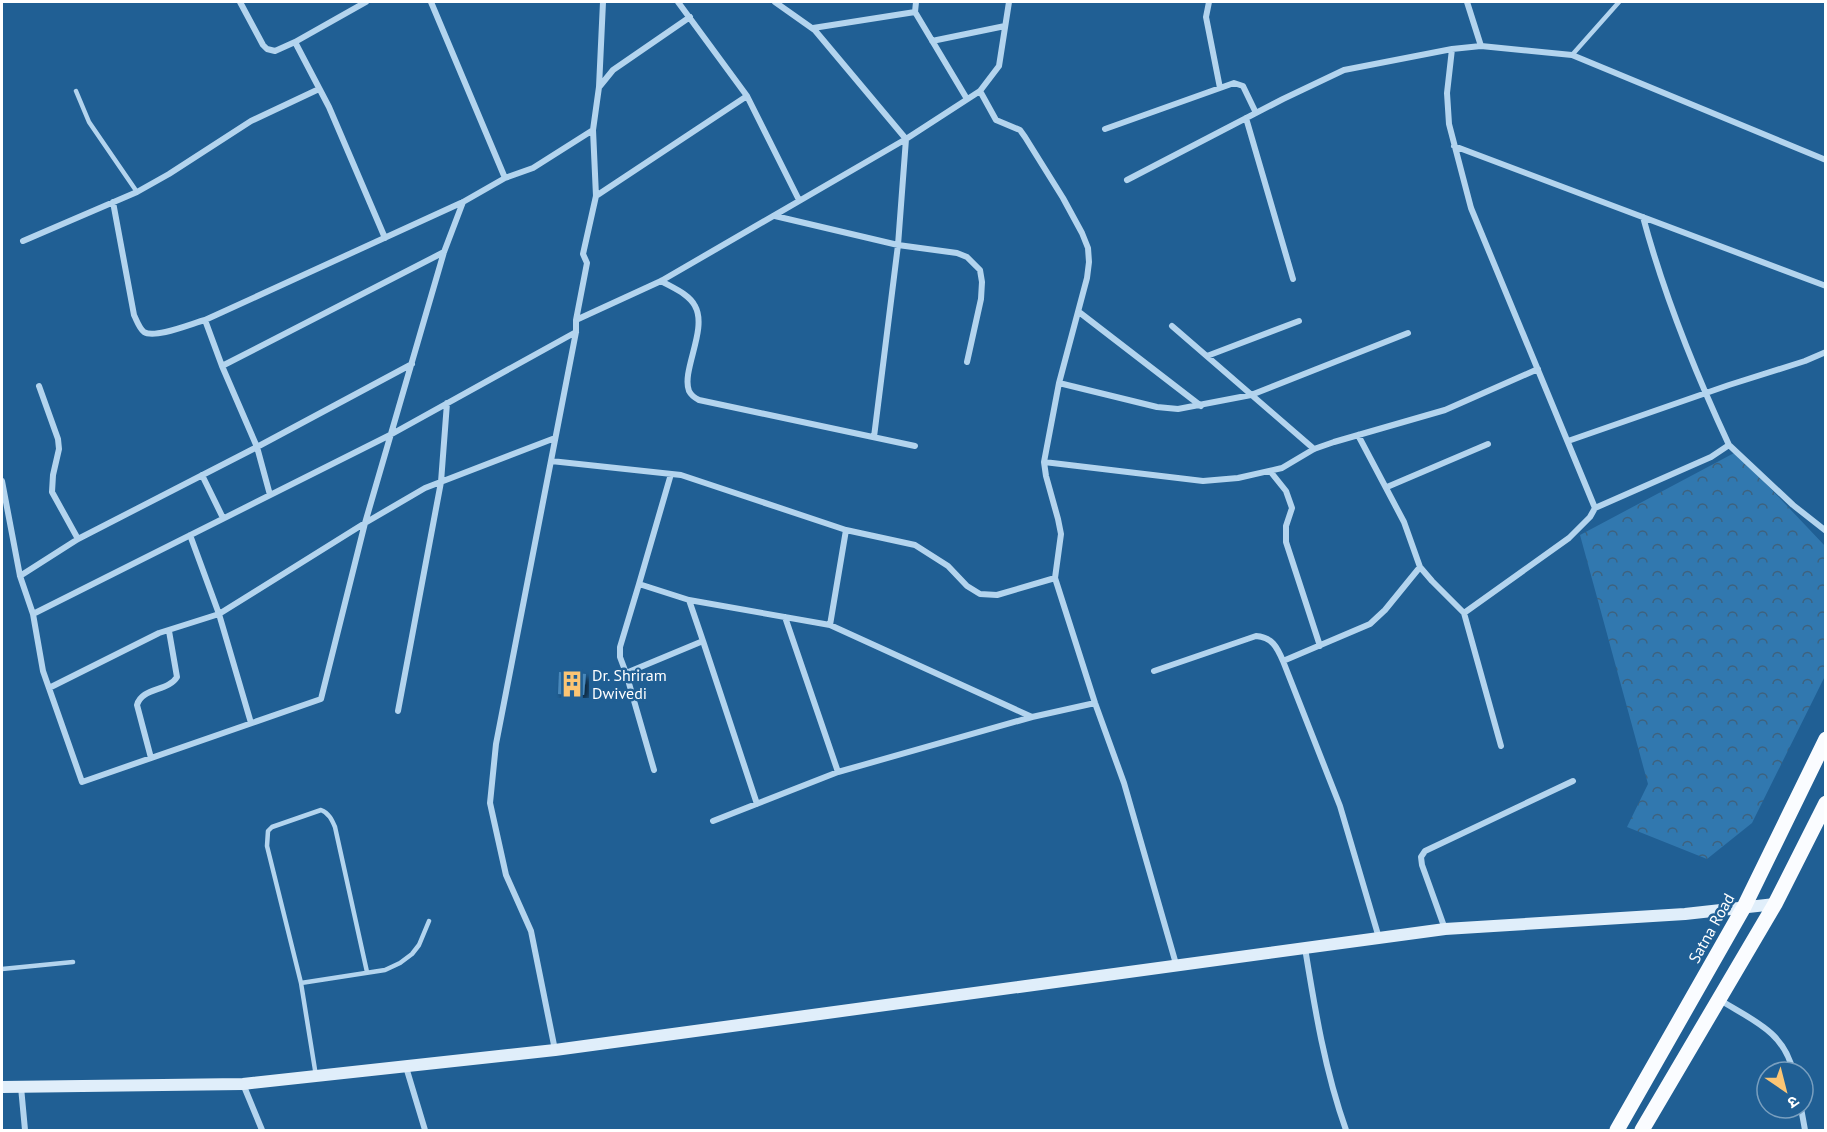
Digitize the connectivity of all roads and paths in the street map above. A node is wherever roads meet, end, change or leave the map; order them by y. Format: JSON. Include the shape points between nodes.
{"nodes":[{"id":1,"x":240,"y":2,"type":"edge"},
{"id":2,"x":366,"y":2,"type":"edge"},
{"id":3,"x":431,"y":2,"type":"edge"},
{"id":4,"x":678,"y":2,"type":"edge"},
{"id":5,"x":775,"y":2,"type":"edge"},
{"id":6,"x":916,"y":2,"type":"edge"},
{"id":7,"x":1209,"y":2,"type":"edge"},
{"id":8,"x":1467,"y":2,"type":"edge"},
{"id":9,"x":1619,"y":2,"type":"edge"},
{"id":10,"x":605,"y":3,"type":"edge"},
{"id":11,"x":1008,"y":3,"type":"edge"},
{"id":12,"x":915,"y":12,"type":"junction"},
{"id":13,"x":690,"y":18,"type":"junction"},
{"id":14,"x":1005,"y":26,"type":"junction"},
{"id":15,"x":816,"y":31,"type":"junction"},
{"id":16,"x":932,"y":41,"type":"junction"},
{"id":17,"x":296,"y":42,"type":"junction"},
{"id":18,"x":1481,"y":46,"type":"junction"},
{"id":19,"x":1452,"y":49,"type":"junction"},
{"id":20,"x":1572,"y":55,"type":"junction"},
{"id":21,"x":599,"y":87,"type":"junction"},
{"id":22,"x":319,"y":88,"type":"junction"},
{"id":23,"x":1220,"y":88,"type":"junction"},
{"id":24,"x":76,"y":91,"type":"dead end"},
{"id":25,"x":980,"y":91,"type":"junction"},
{"id":26,"x":747,"y":96,"type":"junction"},
{"id":27,"x":967,"y":99,"type":"junction"},
{"id":28,"x":1256,"y":113,"type":"junction"},
{"id":29,"x":1246,"y":118,"type":"junction"},
{"id":30,"x":1105,"y":129,"type":"dead end"},
{"id":31,"x":593,"y":130,"type":"junction"},
{"id":32,"x":906,"y":139,"type":"junction"},
{"id":33,"x":1454,"y":147,"type":"junction"},
{"id":34,"x":1826,"y":160,"type":"edge"},
{"id":35,"x":505,"y":178,"type":"junction"},
{"id":36,"x":1127,"y":180,"type":"dead end"},
{"id":37,"x":138,"y":192,"type":"junction"},
{"id":38,"x":596,"y":196,"type":"junction"},
{"id":39,"x":799,"y":200,"type":"junction"},
{"id":40,"x":113,"y":202,"type":"junction"},
{"id":41,"x":463,"y":202,"type":"junction"},
{"id":42,"x":775,"y":216,"type":"junction"},
{"id":43,"x":1643,"y":217,"type":"junction"},
{"id":44,"x":385,"y":238,"type":"junction"},
{"id":45,"x":22,"y":241,"type":"dead end"},
{"id":46,"x":898,"y":245,"type":"junction"},
{"id":47,"x":444,"y":252,"type":"junction"},
{"id":48,"x":1293,"y":279,"type":"dead end"},
{"id":49,"x":661,"y":281,"type":"junction"},
{"id":50,"x":1826,"y":286,"type":"edge"},
{"id":51,"x":1079,"y":312,"type":"junction"},
{"id":52,"x":206,"y":320,"type":"junction"},
{"id":53,"x":576,"y":320,"type":"junction"},
{"id":54,"x":1299,"y":321,"type":"dead end"},
{"id":55,"x":1172,"y":326,"type":"dead end"},
{"id":56,"x":576,"y":332,"type":"junction"},
{"id":57,"x":1408,"y":333,"type":"dead end"},
{"id":58,"x":1826,"y":352,"type":"edge"},
{"id":59,"x":1206,"y":356,"type":"junction"},
{"id":60,"x":967,"y":362,"type":"dead end"},
{"id":61,"x":412,"y":364,"type":"junction"},
{"id":62,"x":222,"y":366,"type":"junction"},
{"id":63,"x":1538,"y":369,"type":"junction"},
{"id":64,"x":1059,"y":383,"type":"junction"},
{"id":65,"x":39,"y":386,"type":"dead end"},
{"id":66,"x":1705,"y":393,"type":"junction"},
{"id":67,"x":1251,"y":395,"type":"junction"},
{"id":68,"x":447,"y":403,"type":"junction"},
{"id":69,"x":1201,"y":406,"type":"junction"},
{"id":70,"x":390,"y":435,"type":"junction"},
{"id":71,"x":1358,"y":435,"type":"junction"},
{"id":72,"x":874,"y":437,"type":"junction"},
{"id":73,"x":555,"y":438,"type":"junction"},
{"id":74,"x":1568,"y":441,"type":"junction"},
{"id":75,"x":1488,"y":444,"type":"dead end"},
{"id":76,"x":1729,"y":445,"type":"junction"},
{"id":77,"x":915,"y":446,"type":"dead end"},
{"id":78,"x":257,"y":447,"type":"junction"},
{"id":79,"x":1314,"y":449,"type":"junction"},
{"id":80,"x":551,"y":461,"type":"junction"},
{"id":81,"x":1044,"y":462,"type":"junction"},
{"id":82,"x":1270,"y":471,"type":"junction"},
{"id":83,"x":671,"y":474,"type":"junction"},
{"id":84,"x":202,"y":475,"type":"junction"},
{"id":85,"x":2,"y":482,"type":"edge"},
{"id":86,"x":441,"y":482,"type":"junction"},
{"id":87,"x":1387,"y":487,"type":"junction"},
{"id":88,"x":270,"y":495,"type":"junction"},
{"id":89,"x":1595,"y":508,"type":"junction"},
{"id":90,"x":223,"y":518,"type":"junction"},
{"id":91,"x":364,"y":523,"type":"junction"},
{"id":92,"x":846,"y":530,"type":"junction"},
{"id":93,"x":1826,"y":531,"type":"edge"},
{"id":94,"x":190,"y":535,"type":"junction"},
{"id":95,"x":78,"y":539,"type":"junction"},
{"id":96,"x":1420,"y":567,"type":"junction"},
{"id":97,"x":20,"y":576,"type":"junction"},
{"id":98,"x":1055,"y":578,"type":"junction"},
{"id":99,"x":639,"y":584,"type":"junction"},
{"id":100,"x":689,"y":600,"type":"junction"},
{"id":101,"x":1464,"y":613,"type":"junction"},
{"id":102,"x":33,"y":614,"type":"junction"},
{"id":103,"x":219,"y":614,"type":"junction"},
{"id":104,"x":785,"y":617,"type":"junction"},
{"id":105,"x":830,"y":625,"type":"junction"},
{"id":106,"x":169,"y":631,"type":"junction"},
{"id":107,"x":703,"y":641,"type":"junction"},
{"id":108,"x":1320,"y":646,"type":"junction"},
{"id":109,"x":1283,"y":661,"type":"junction"},
{"id":110,"x":1154,"y":671,"type":"dead end"},
{"id":111,"x":626,"y":673,"type":"junction"},
{"id":112,"x":49,"y":688,"type":"junction"},
{"id":113,"x":1095,"y":703,"type":"junction"},
{"id":114,"x":398,"y":711,"type":"dead end"},
{"id":115,"x":1032,"y":717,"type":"junction"},
{"id":116,"x":251,"y":723,"type":"junction"},
{"id":117,"x":1826,"y":739,"type":"edge"},
{"id":118,"x":1501,"y":746,"type":"dead end"},
{"id":119,"x":151,"y":758,"type":"junction"},
{"id":120,"x":654,"y":770,"type":"dead end"},
{"id":121,"x":838,"y":772,"type":"junction"},
{"id":122,"x":1573,"y":781,"type":"dead end"},
{"id":123,"x":1826,"y":803,"type":"edge"},
{"id":124,"x":757,"y":804,"type":"junction"},
{"id":125,"x":713,"y":821,"type":"dead end"},
{"id":126,"x":1775,"y":904,"type":"junction"},
{"id":127,"x":1744,"y":907,"type":"junction"},
{"id":128,"x":429,"y":921,"type":"dead end"},
{"id":129,"x":1445,"y":929,"type":"junction"},
{"id":130,"x":1379,"y":938,"type":"junction"},
{"id":131,"x":1305,"y":947,"type":"junction"},
{"id":132,"x":73,"y":963,"type":"dead end"},
{"id":133,"x":1176,"y":964,"type":"junction"},
{"id":134,"x":2,"y":969,"type":"edge"},
{"id":135,"x":367,"y":972,"type":"junction"},
{"id":136,"x":301,"y":983,"type":"junction"},
{"id":137,"x":1719,"y":1000,"type":"junction"},
{"id":138,"x":555,"y":1050,"type":"junction"},
{"id":139,"x":1790,"y":1060,"type":"edge"},
{"id":140,"x":406,"y":1066,"type":"junction"},
{"id":141,"x":316,"y":1076,"type":"junction"},
{"id":142,"x":243,"y":1084,"type":"junction"},
{"id":143,"x":2,"y":1087,"type":"edge"},
{"id":144,"x":21,"y":1087,"type":"junction"},
{"id":145,"x":25,"y":1131,"type":"edge"},
{"id":146,"x":262,"y":1131,"type":"edge"},
{"id":147,"x":425,"y":1131,"type":"edge"},
{"id":148,"x":1346,"y":1131,"type":"edge"},
{"id":149,"x":1617,"y":1131,"type":"edge"},
{"id":150,"x":1642,"y":1131,"type":"edge"}],
"edges":[{"from":1,"to":17,"type":"street","via":[[267,49],[275,51]]},
{"from":2,"to":17,"type":"street"},
{"from":3,"to":35,"type":"street"},
{"from":4,"to":13,"type":"street"},
{"from":5,"to":15,"type":"street"},
{"from":6,"to":12,"type":"street"},
{"from":7,"to":23,"type":"street","via":[[1206,17]]},
{"from":8,"to":18,"type":"street"},
{"from":9,"to":20,"type":"lane"},
{"from":10,"to":21,"type":"street"},
{"from":11,"to":14,"type":"street"},
{"from":12,"to":15,"type":"street","via":[[813,28]]},
{"from":12,"to":16,"type":"street"},
{"from":13,"to":21,"type":"street","via":[[613,70]]},
{"from":13,"to":26,"type":"street"},
{"from":14,"to":16,"type":"street"},
{"from":14,"to":25,"type":"street","via":[[999,66]]},
{"from":15,"to":32,"type":"street"},
{"from":16,"to":27,"type":"street"},
{"from":17,"to":22,"type":"street"},
{"from":18,"to":19,"type":"street"},
{"from":18,"to":20,"type":"street"},
{"from":19,"to":28,"type":"street","via":[[1344,70]]},
{"from":19,"to":33,"type":"street","via":[[1447,93]]},
{"from":20,"to":34,"type":"street"},
{"from":21,"to":31,"type":"street"},
{"from":22,"to":37,"type":"street","via":[[251,121]]},
{"from":22,"to":44,"type":"street"},
{"from":23,"to":28,"type":"street","via":[[1241,84]]},
{"from":23,"to":30,"type":"street"},
{"from":24,"to":37,"type":"lane","via":[[89,122]]},
{"from":25,"to":27,"type":"street"},
{"from":25,"to":51,"type":"street","via":[[996,120],[1020,130],[1082,233],[1089,262]]},
{"from":26,"to":38,"type":"street"},
{"from":26,"to":39,"type":"street"},
{"from":27,"to":32,"type":"street"},
{"from":28,"to":29,"type":"street"},
{"from":29,"to":36,"type":"street"},
{"from":29,"to":48,"type":"street"},
{"from":31,"to":35,"type":"street","via":[[533,168]]},
{"from":31,"to":38,"type":"street"},
{"from":32,"to":39,"type":"street"},
{"from":32,"to":46,"type":"street"},
{"from":33,"to":43,"type":"street"},
{"from":33,"to":63,"type":"street","via":[[1471,208]]},
{"from":35,"to":41,"type":"street"},
{"from":37,"to":40,"type":"street"},
{"from":38,"to":53,"type":"street","via":[[583,254],[587,263]]},
{"from":39,"to":42,"type":"street"},
{"from":40,"to":45,"type":"street"},
{"from":40,"to":52,"type":"street","via":[[134,315],[144,332],[160,333]]},
{"from":41,"to":44,"type":"street"},
{"from":41,"to":47,"type":"street"},
{"from":42,"to":46,"type":"street"},
{"from":42,"to":49,"type":"street"},
{"from":43,"to":50,"type":"street"},
{"from":43,"to":66,"type":"street","via":[[1662,282]]},
{"from":44,"to":52,"type":"street"},
{"from":46,"to":60,"type":"street","via":[[957,253],[980,270],[981,298]]},
{"from":46,"to":72,"type":"street"},
{"from":47,"to":61,"type":"street"},
{"from":47,"to":62,"type":"street"},
{"from":49,"to":53,"type":"street"},
{"from":49,"to":72,"type":"street","via":[[687,296],[698,313],[688,380],[693,396]]},
{"from":51,"to":64,"type":"street"},
{"from":51,"to":69,"type":"street"},
{"from":52,"to":62,"type":"street"},
{"from":53,"to":56,"type":"street"},
{"from":54,"to":59,"type":"street"},
{"from":55,"to":59,"type":"street"},
{"from":56,"to":68,"type":"street"},
{"from":56,"to":73,"type":"street"},
{"from":57,"to":67,"type":"street"},
{"from":58,"to":66,"type":"street"},
{"from":59,"to":67,"type":"street"},
{"from":61,"to":70,"type":"street"},
{"from":61,"to":78,"type":"street"},
{"from":62,"to":78,"type":"street"},
{"from":63,"to":71,"type":"street","via":[[1445,410]]},
{"from":63,"to":74,"type":"street"},
{"from":64,"to":69,"type":"street","via":[[1157,407]]},
{"from":64,"to":81,"type":"street"},
{"from":65,"to":95,"type":"street","via":[[58,439],[52,492]]},
{"from":66,"to":74,"type":"street"},
{"from":66,"to":76,"type":"street"},
{"from":67,"to":69,"type":"street"},
{"from":67,"to":79,"type":"street"},
{"from":68,"to":70,"type":"street"},
{"from":68,"to":86,"type":"street"},
{"from":70,"to":88,"type":"street"},
{"from":70,"to":91,"type":"street"},
{"from":71,"to":79,"type":"street"},
{"from":71,"to":87,"type":"street"},
{"from":72,"to":77,"type":"street"},
{"from":73,"to":80,"type":"street"},
{"from":73,"to":86,"type":"street"},
{"from":74,"to":89,"type":"street"},
{"from":75,"to":87,"type":"street"},
{"from":76,"to":89,"type":"street","via":[[1711,457]]},
{"from":76,"to":93,"type":"street"},
{"from":78,"to":84,"type":"street"},
{"from":78,"to":88,"type":"street"},
{"from":79,"to":82,"type":"street"},
{"from":80,"to":83,"type":"street"},
{"from":80,"to":138,"type":"street","via":[[496,744],[490,803],[506,875],[531,931]]},
{"from":81,"to":82,"type":"street","via":[[1203,481]]},
{"from":81,"to":98,"type":"street","via":[[1061,534]]},
{"from":82,"to":108,"type":"street","via":[[1286,491],[1292,508],[1286,542]]},
{"from":83,"to":92,"type":"street"},
{"from":83,"to":99,"type":"street"},
{"from":84,"to":90,"type":"street"},
{"from":84,"to":95,"type":"street"},
{"from":85,"to":97,"type":"street"},
{"from":86,"to":91,"type":"street"},
{"from":86,"to":114,"type":"street"},
{"from":87,"to":96,"type":"street"},
{"from":88,"to":90,"type":"street"},
{"from":89,"to":101,"type":"street","via":[[1569,538]]},
{"from":90,"to":94,"type":"street"},
{"from":91,"to":103,"type":"street"},
{"from":91,"to":116,"type":"street","via":[[321,699]]},
{"from":92,"to":98,"type":"street","via":[[915,545],[981,594],[997,596]]},
{"from":92,"to":105,"type":"street"},
{"from":94,"to":102,"type":"street"},
{"from":94,"to":103,"type":"street"},
{"from":95,"to":97,"type":"street"},
{"from":96,"to":101,"type":"street"},
{"from":96,"to":108,"type":"street","via":[[1378,617]]},
{"from":97,"to":102,"type":"street"},
{"from":98,"to":113,"type":"street"},
{"from":99,"to":100,"type":"street"},
{"from":99,"to":111,"type":"street","via":[[620,647]]},
{"from":100,"to":104,"type":"street"},
{"from":100,"to":107,"type":"street"},
{"from":101,"to":118,"type":"street"},
{"from":102,"to":112,"type":"street"},
{"from":103,"to":106,"type":"street"},
{"from":103,"to":116,"type":"street"},
{"from":104,"to":105,"type":"street"},
{"from":104,"to":121,"type":"street"},
{"from":105,"to":115,"type":"street"},
{"from":106,"to":112,"type":"street"},
{"from":106,"to":119,"type":"street","via":[[177,677],[144,695],[137,705]]},
{"from":107,"to":111,"type":"street"},
{"from":107,"to":124,"type":"street"},
{"from":108,"to":109,"type":"street"},
{"from":109,"to":110,"type":"street","via":[[1274,643],[1266,636],[1257,636]]},
{"from":109,"to":130,"type":"street","via":[[1340,806]]},
{"from":111,"to":120,"type":"street"},
{"from":112,"to":119,"type":"street","via":[[82,782]]},
{"from":113,"to":115,"type":"street"},
{"from":113,"to":133,"type":"street","via":[[1124,783]]},
{"from":115,"to":121,"type":"street"},
{"from":116,"to":119,"type":"street"},
{"from":117,"to":127,"type":"main road","name":"Satna Road"},
{"from":121,"to":124,"type":"street"},
{"from":122,"to":129,"type":"street","via":[[1425,851],[1422,865]]},
{"from":123,"to":126,"type":"main road"},
{"from":124,"to":125,"type":"street"},
{"from":126,"to":127,"type":"street"},
{"from":126,"to":137,"type":"main road"},
{"from":127,"to":129,"type":"street"},
{"from":127,"to":149,"type":"main road","name":"Satna Road"},
{"from":128,"to":135,"type":"lane","via":[[412,954],[385,970]]},
{"from":129,"to":130,"type":"street"},
{"from":130,"to":131,"type":"street"},
{"from":131,"to":133,"type":"street"},
{"from":131,"to":148,"type":"street","via":[[1320,1043]]},
{"from":132,"to":134,"type":"lane"},
{"from":133,"to":138,"type":"street"},
{"from":135,"to":136,"type":"lane"},
{"from":135,"to":136,"type":"lane","via":[[335,827],[321,810],[268,831]]},
{"from":136,"to":141,"type":"lane"},
{"from":137,"to":139,"type":"street","via":[[1775,1036]]},
{"from":137,"to":150,"type":"main road"},
{"from":138,"to":140,"type":"street"},
{"from":140,"to":141,"type":"street"},
{"from":140,"to":147,"type":"street"},
{"from":141,"to":142,"type":"street"},
{"from":142,"to":144,"type":"street"},
{"from":142,"to":146,"type":"street"},
{"from":143,"to":144,"type":"street"},
{"from":144,"to":145,"type":"street"}]}
